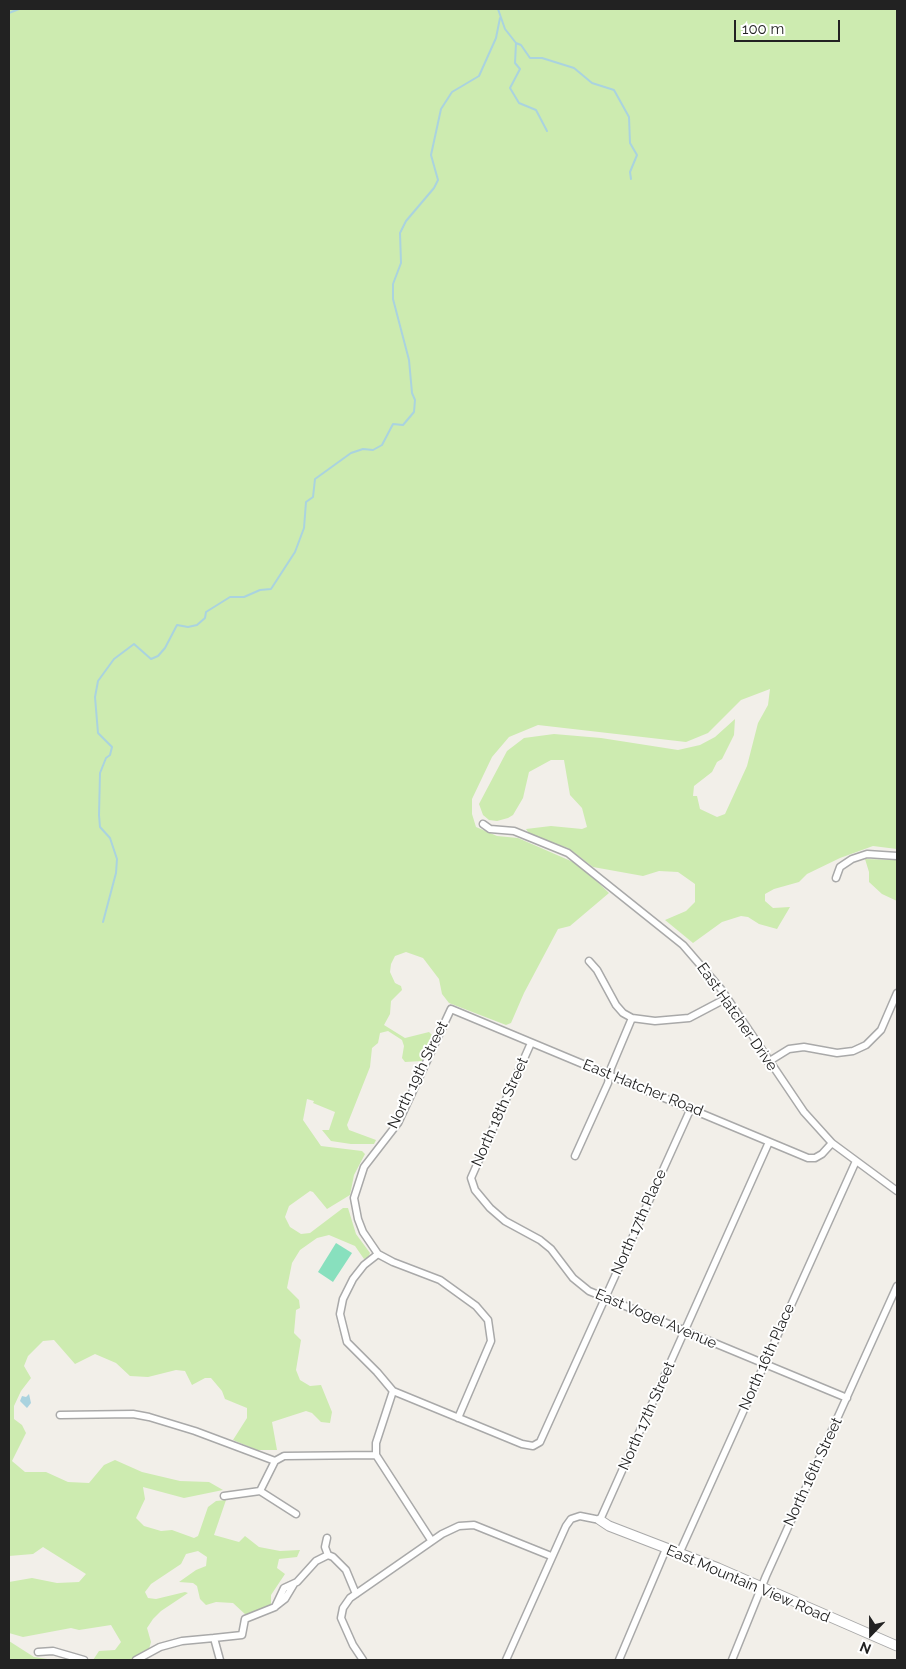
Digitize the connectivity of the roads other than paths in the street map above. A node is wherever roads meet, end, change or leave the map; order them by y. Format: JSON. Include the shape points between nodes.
{"nodes":[{"id":1,"x":483,"y":824,"type":"dead end"},
{"id":2,"x":897,"y":856,"type":"edge"},
{"id":3,"x":836,"y":878,"type":"dead end"},
{"id":4,"x":589,"y":961,"type":"dead end"},
{"id":5,"x":897,"y":993,"type":"edge"},
{"id":6,"x":727,"y":998,"type":"junction"},
{"id":7,"x":450,"y":1009,"type":"joint"},
{"id":8,"x":632,"y":1018,"type":"junction"},
{"id":9,"x":531,"y":1043,"type":"junction"},
{"id":10,"x":768,"y":1062,"type":"junction"},
{"id":11,"x":610,"y":1074,"type":"junction"},
{"id":12,"x":691,"y":1108,"type":"junction"},
{"id":13,"x":769,"y":1142,"type":"junction"},
{"id":14,"x":832,"y":1143,"type":"junction"},
{"id":15,"x":575,"y":1156,"type":"dead end"},
{"id":16,"x":856,"y":1161,"type":"junction"},
{"id":17,"x":471,"y":1181,"type":"joint"},
{"id":18,"x":897,"y":1191,"type":"edge"},
{"id":19,"x":378,"y":1254,"type":"junction"},
{"id":20,"x":897,"y":1286,"type":"edge"},
{"id":21,"x":605,"y":1299,"type":"junction"},
{"id":22,"x":684,"y":1332,"type":"junction"},
{"id":23,"x":764,"y":1364,"type":"junction"},
{"id":24,"x":393,"y":1391,"type":"junction"},
{"id":25,"x":847,"y":1398,"type":"junction"},
{"id":26,"x":60,"y":1415,"type":"dead end"},
{"id":27,"x":458,"y":1418,"type":"junction"},
{"id":28,"x":376,"y":1455,"type":"junction"},
{"id":29,"x":275,"y":1461,"type":"junction"},
{"id":30,"x":260,"y":1491,"type":"junction"},
{"id":31,"x":224,"y":1496,"type":"dead end"},
{"id":32,"x":296,"y":1514,"type":"dead end"},
{"id":33,"x":600,"y":1520,"type":"junction"},
{"id":34,"x":327,"y":1538,"type":"dead end"},
{"id":35,"x":431,"y":1540,"type":"junction"},
{"id":36,"x":666,"y":1549,"type":"junction"},
{"id":37,"x":679,"y":1554,"type":"junction"},
{"id":38,"x":328,"y":1555,"type":"junction"},
{"id":39,"x":551,"y":1556,"type":"junction"},
{"id":40,"x":762,"y":1588,"type":"junction"},
{"id":41,"x":356,"y":1594,"type":"junction"},
{"id":42,"x":214,"y":1638,"type":"junction"},
{"id":43,"x":897,"y":1646,"type":"edge"},
{"id":44,"x":38,"y":1652,"type":"dead end"},
{"id":45,"x":733,"y":1659,"type":"edge"},
{"id":46,"x":84,"y":1660,"type":"edge"},
{"id":47,"x":136,"y":1660,"type":"edge"},
{"id":48,"x":220,"y":1660,"type":"edge"},
{"id":49,"x":363,"y":1660,"type":"edge"},
{"id":50,"x":506,"y":1660,"type":"edge"},
{"id":51,"x":619,"y":1660,"type":"edge"},
{"id":52,"x":741,"y":1660,"type":"edge"}],
"edges":[{"from":1,"to":6,"type":"street","name":"East Hatcher Drive","via":[[490,829],[514,831],[568,853],[683,945]]},
{"from":2,"to":3,"type":"street","via":[[867,854],[852,859],[840,868]]},
{"from":4,"to":8,"type":"street","via":[[616,1005]]},
{"from":5,"to":10,"type":"street","via":[[881,1030],[866,1045],[837,1053],[804,1047],[789,1049]]},
{"from":6,"to":8,"type":"street","via":[[690,1018],[655,1021]]},
{"from":6,"to":10,"type":"street","name":"East Hatcher Drive"},
{"from":7,"to":9,"type":"street","name":"East Hatcher Road"},
{"from":7,"to":19,"type":"street","name":"North 19th Street","via":[[398,1123],[364,1167],[356,1187],[354,1198],[358,1218]]},
{"from":8,"to":11,"type":"street"},
{"from":9,"to":11,"type":"street","name":"East Hatcher Road"},
{"from":9,"to":17,"type":"street","name":"North 18th Street"},
{"from":10,"to":14,"type":"street","name":"East Hatcher Drive","via":[[804,1112]]},
{"from":11,"to":12,"type":"street","name":"East Hatcher Road"},
{"from":11,"to":15,"type":"street"},
{"from":12,"to":13,"type":"street","name":"East Hatcher Road"},
{"from":12,"to":21,"type":"street","name":"North 17th Place"},
{"from":13,"to":14,"type":"street","name":"East Hatcher Road","via":[[808,1158],[822,1154]]},
{"from":13,"to":22,"type":"street","name":"North 17th Street"},
{"from":14,"to":16,"type":"street","name":"East Hatcher Drive"},
{"from":16,"to":18,"type":"street","name":"East Hatcher Drive"},
{"from":16,"to":23,"type":"street","name":"North 16th Place"},
{"from":17,"to":21,"type":"street","name":"East Vogel Avenue","via":[[492,1210],[514,1227],[540,1240],[580,1286]]},
{"from":19,"to":24,"type":"street","via":[[353,1279],[343,1298],[340,1314],[347,1342]]},
{"from":19,"to":27,"type":"street","via":[[440,1280],[476,1306],[488,1320],[491,1341]]},
{"from":20,"to":25,"type":"street","name":"North 16th Street"},
{"from":21,"to":22,"type":"street","name":"East Vogel Avenue"},
{"from":21,"to":27,"type":"street","name":"North 17th Place","via":[[544,1435],[536,1445],[522,1444]]},
{"from":22,"to":23,"type":"street","name":"East Vogel Avenue"},
{"from":22,"to":33,"type":"street","name":"North 17th Street"},
{"from":23,"to":25,"type":"street","name":"East Vogel Avenue"},
{"from":23,"to":37,"type":"street","name":"North 16th Place"},
{"from":24,"to":27,"type":"street"},
{"from":24,"to":28,"type":"street","via":[[376,1443]]},
{"from":25,"to":40,"type":"street","name":"North 16th Street"},
{"from":26,"to":29,"type":"street","via":[[133,1414],[149,1417]]},
{"from":28,"to":29,"type":"street","via":[[284,1456]]},
{"from":28,"to":35,"type":"street"},
{"from":29,"to":30,"type":"street"},
{"from":30,"to":31,"type":"street"},
{"from":30,"to":32,"type":"street"},
{"from":33,"to":36,"type":"street","name":"East Mountain View Road"},
{"from":33,"to":39,"type":"street","via":[[580,1516],[571,1519]]},
{"from":34,"to":38,"type":"street"},
{"from":35,"to":39,"type":"street","via":[[459,1526],[474,1525]]},
{"from":35,"to":41,"type":"street"},
{"from":36,"to":37,"type":"street","name":"East Mountain View Road"},
{"from":36,"to":51,"type":"street"},
{"from":37,"to":40,"type":"street","name":"East Mountain View Road"},
{"from":38,"to":41,"type":"street","via":[[346,1570]]},
{"from":38,"to":42,"type":"street","via":[[316,1561],[275,1607],[245,1618],[242,1635]]},
{"from":39,"to":50,"type":"street"},
{"from":40,"to":43,"type":"street","name":"East Mountain View Road"},
{"from":40,"to":45,"type":"street","name":"North 16th Street"},
{"from":41,"to":49,"type":"street","via":[[343,1608],[341,1618]]},
{"from":42,"to":47,"type":"street","via":[[160,1646]]},
{"from":42,"to":48,"type":"street"},
{"from":44,"to":46,"type":"street","via":[[53,1651]]},
{"from":45,"to":52,"type":"street"}]}
